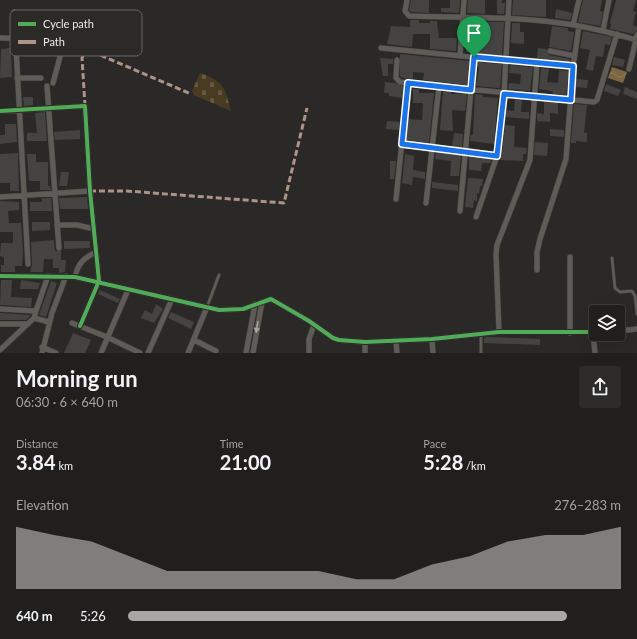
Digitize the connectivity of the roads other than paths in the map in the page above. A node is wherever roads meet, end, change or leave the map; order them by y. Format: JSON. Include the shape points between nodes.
{"nodes":[{"id":1,"x":407,"y":0,"type":"edge"},
{"id":2,"x":464,"y":0,"type":"edge"},
{"id":3,"x":509,"y":0,"type":"edge"},
{"id":4,"x":579,"y":0,"type":"edge"},
{"id":5,"x":609,"y":0,"type":"edge"},
{"id":6,"x":463,"y":18,"type":"junction"},
{"id":7,"x":507,"y":19,"type":"junction"},
{"id":8,"x":573,"y":25,"type":"junction"},
{"id":9,"x":579,"y":26,"type":"junction"},
{"id":10,"x":603,"y":30,"type":"junction"},
{"id":11,"x":617,"y":34,"type":"junction"},
{"id":12,"x":0,"y":38,"type":"edge"},
{"id":13,"x":637,"y":38,"type":"edge"},
{"id":14,"x":10,"y":39,"type":"edge"},
{"id":15,"x":381,"y":48,"type":"dead end"},
{"id":16,"x":550,"y":51,"type":"dead end"},
{"id":17,"x":16,"y":56,"type":"edge"},
{"id":18,"x":60,"y":56,"type":"edge"},
{"id":19,"x":460,"y":56,"type":"junction"},
{"id":20,"x":575,"y":56,"type":"junction"},
{"id":21,"x":474,"y":57,"type":"junction"},
{"id":22,"x":505,"y":59,"type":"junction"},
{"id":23,"x":397,"y":60,"type":"dead end"},
{"id":24,"x":538,"y":63,"type":"junction"},
{"id":25,"x":573,"y":66,"type":"junction"},
{"id":26,"x":629,"y":69,"type":"dead end"},
{"id":27,"x":17,"y":78,"type":"junction"},
{"id":28,"x":42,"y":78,"type":"dead end"},
{"id":29,"x":408,"y":83,"type":"junction"},
{"id":30,"x":53,"y":84,"type":"dead end"},
{"id":31,"x":47,"y":86,"type":"dead end"},
{"id":32,"x":439,"y":86,"type":"junction"},
{"id":33,"x":471,"y":90,"type":"junction"},
{"id":34,"x":504,"y":94,"type":"junction"},
{"id":35,"x":534,"y":97,"type":"junction"},
{"id":36,"x":571,"y":100,"type":"junction"},
{"id":37,"x":49,"y":108,"type":"junction"},
{"id":38,"x":19,"y":110,"type":"junction"},
{"id":39,"x":0,"y":111,"type":"edge"},
{"id":40,"x":402,"y":144,"type":"junction"},
{"id":41,"x":432,"y":148,"type":"junction"},
{"id":42,"x":466,"y":152,"type":"junction"},
{"id":43,"x":497,"y":156,"type":"junction"},
{"id":44,"x":90,"y":190,"type":"junction"},
{"id":45,"x":55,"y":194,"type":"junction"},
{"id":46,"x":25,"y":196,"type":"junction"},
{"id":47,"x":0,"y":197,"type":"edge"},
{"id":48,"x":396,"y":199,"type":"dead end"},
{"id":49,"x":426,"y":203,"type":"dead end"},
{"id":50,"x":460,"y":210,"type":"dead end"},
{"id":51,"x":476,"y":217,"type":"dead end"},
{"id":52,"x":58,"y":225,"type":"junction"},
{"id":53,"x":94,"y":229,"type":"junction"},
{"id":54,"x":59,"y":248,"type":"dead end"},
{"id":55,"x":96,"y":252,"type":"junction"},
{"id":56,"x":570,"y":257,"type":"dead end"},
{"id":57,"x":612,"y":258,"type":"dead end"},
{"id":58,"x":28,"y":264,"type":"dead end"},
{"id":59,"x":537,"y":270,"type":"dead end"},
{"id":60,"x":219,"y":275,"type":"dead end"},
{"id":61,"x":0,"y":276,"type":"edge"},
{"id":62,"x":48,"y":276,"type":"junction"},
{"id":63,"x":66,"y":276,"type":"junction"},
{"id":64,"x":75,"y":277,"type":"junction"},
{"id":65,"x":99,"y":281,"type":"junction"},
{"id":66,"x":128,"y":290,"type":"junction"},
{"id":67,"x":172,"y":299,"type":"junction"},
{"id":68,"x":262,"y":302,"type":"junction"},
{"id":69,"x":255,"y":304,"type":"junction"},
{"id":70,"x":207,"y":308,"type":"junction"},
{"id":71,"x":0,"y":309,"type":"edge"},
{"id":72,"x":36,"y":311,"type":"junction"},
{"id":73,"x":637,"y":314,"type":"edge"},
{"id":74,"x":34,"y":318,"type":"junction"},
{"id":75,"x":49,"y":322,"type":"junction"},
{"id":76,"x":72,"y":322,"type":"dead end"},
{"id":77,"x":0,"y":324,"type":"edge"},
{"id":78,"x":28,"y":324,"type":"junction"},
{"id":79,"x":314,"y":325,"type":"junction"},
{"id":80,"x":80,"y":326,"type":"junction"},
{"id":81,"x":637,"y":329,"type":"edge"},
{"id":82,"x":625,"y":330,"type":"edge"},
{"id":83,"x":500,"y":332,"type":"junction"},
{"id":84,"x":570,"y":333,"type":"junction"},
{"id":85,"x":589,"y":333,"type":"edge"},
{"id":86,"x":481,"y":334,"type":"junction"},
{"id":87,"x":107,"y":337,"type":"junction"},
{"id":88,"x":432,"y":339,"type":"junction"},
{"id":89,"x":194,"y":340,"type":"junction"},
{"id":90,"x":396,"y":341,"type":"junction"},
{"id":91,"x":594,"y":341,"type":"edge"},
{"id":92,"x":365,"y":342,"type":"junction"},
{"id":93,"x":0,"y":350,"type":"edge"},
{"id":94,"x":42,"y":350,"type":"edge"},
{"id":95,"x":216,"y":351,"type":"dead end"},
{"id":96,"x":56,"y":353,"type":"edge"},
{"id":97,"x":101,"y":353,"type":"edge"},
{"id":98,"x":140,"y":353,"type":"edge"},
{"id":99,"x":148,"y":353,"type":"edge"},
{"id":100,"x":188,"y":353,"type":"edge"},
{"id":101,"x":246,"y":353,"type":"edge"},
{"id":102,"x":253,"y":353,"type":"edge"},
{"id":103,"x":309,"y":353,"type":"edge"},
{"id":104,"x":365,"y":353,"type":"edge"},
{"id":105,"x":397,"y":353,"type":"edge"},
{"id":106,"x":433,"y":353,"type":"edge"},
{"id":107,"x":481,"y":353,"type":"edge"},
{"id":108,"x":595,"y":353,"type":"edge"}],
"edges":[{"from":1,"to":6,"type":"street","via":[[405,11],[409,16]]},
{"from":2,"to":6,"type":"street"},
{"from":3,"to":7,"type":"street"},
{"from":4,"to":8,"type":"street"},
{"from":5,"to":10,"type":"street"},
{"from":6,"to":7,"type":"street"},
{"from":6,"to":19,"type":"street"},
{"from":7,"to":8,"type":"street"},
{"from":7,"to":22,"type":"street"},
{"from":8,"to":9,"type":"street"},
{"from":9,"to":10,"type":"street"},
{"from":9,"to":20,"type":"street"},
{"from":10,"to":11,"type":"street"},
{"from":11,"to":13,"type":"street"},
{"from":11,"to":36,"type":"street","via":[[597,100]]},
{"from":12,"to":14,"type":"street"},
{"from":13,"to":26,"type":"street"},
{"from":15,"to":19,"type":"street"},
{"from":16,"to":20,"type":"street"},
{"from":17,"to":27,"type":"street"},
{"from":18,"to":30,"type":"street"},
{"from":19,"to":21,"type":"street"},
{"from":20,"to":25,"type":"street"},
{"from":21,"to":22,"type":"street"},
{"from":21,"to":33,"type":"street"},
{"from":22,"to":24,"type":"street"},
{"from":22,"to":34,"type":"street"},
{"from":23,"to":29,"type":"street","via":[[397,80]]},
{"from":24,"to":25,"type":"street"},
{"from":24,"to":35,"type":"street"},
{"from":25,"to":36,"type":"street"},
{"from":27,"to":28,"type":"street"},
{"from":27,"to":38,"type":"street"},
{"from":29,"to":32,"type":"street"},
{"from":29,"to":40,"type":"street"},
{"from":31,"to":37,"type":"street"},
{"from":32,"to":33,"type":"street"},
{"from":32,"to":41,"type":"street"},
{"from":33,"to":34,"type":"street"},
{"from":33,"to":42,"type":"street"},
{"from":34,"to":35,"type":"street"},
{"from":34,"to":43,"type":"street"},
{"from":35,"to":36,"type":"street"},
{"from":35,"to":83,"type":"street","via":[[530,160],[497,245]]},
{"from":36,"to":59,"type":"street","via":[[566,159],[536,252]]},
{"from":37,"to":38,"type":"street"},
{"from":37,"to":44,"type":"street","via":[[85,106]]},
{"from":37,"to":45,"type":"street"},
{"from":38,"to":39,"type":"street"},
{"from":38,"to":46,"type":"street"},
{"from":40,"to":41,"type":"street"},
{"from":40,"to":48,"type":"street"},
{"from":41,"to":42,"type":"street"},
{"from":41,"to":49,"type":"street"},
{"from":42,"to":43,"type":"street"},
{"from":42,"to":50,"type":"street"},
{"from":43,"to":51,"type":"street"},
{"from":44,"to":45,"type":"street"},
{"from":44,"to":53,"type":"street"},
{"from":45,"to":46,"type":"street"},
{"from":45,"to":52,"type":"street"},
{"from":46,"to":47,"type":"street"},
{"from":46,"to":58,"type":"street"},
{"from":52,"to":53,"type":"street","via":[[77,224]]},
{"from":52,"to":54,"type":"street"},
{"from":53,"to":55,"type":"street"},
{"from":55,"to":64,"type":"street","via":[[77,267]]},
{"from":55,"to":65,"type":"street"},
{"from":56,"to":84,"type":"street"},
{"from":57,"to":73,"type":"lane","via":[[616,288],[620,292],[632,291]]},
{"from":60,"to":70,"type":"lane"},
{"from":61,"to":62,"type":"street"},
{"from":62,"to":63,"type":"street"},
{"from":62,"to":72,"type":"street"},
{"from":63,"to":64,"type":"street"},
{"from":63,"to":75,"type":"street"},
{"from":64,"to":65,"type":"street"},
{"from":65,"to":66,"type":"street"},
{"from":65,"to":80,"type":"street"},
{"from":66,"to":67,"type":"street"},
{"from":66,"to":87,"type":"street"},
{"from":67,"to":70,"type":"street"},
{"from":67,"to":99,"type":"street"},
{"from":68,"to":69,"type":"street"},
{"from":68,"to":79,"type":"street","via":[[267,299],[277,301]]},
{"from":68,"to":102,"type":"street","one_way":true},
{"from":69,"to":70,"type":"street","via":[[234,310]]},
{"from":69,"to":101,"type":"street"},
{"from":70,"to":89,"type":"street"},
{"from":71,"to":72,"type":"street"},
{"from":72,"to":74,"type":"street"},
{"from":74,"to":75,"type":"street"},
{"from":74,"to":78,"type":"street"},
{"from":75,"to":94,"type":"street"},
{"from":76,"to":80,"type":"street"},
{"from":77,"to":78,"type":"street"},
{"from":78,"to":93,"type":"street"},
{"from":79,"to":92,"type":"street","via":[[333,338]]},
{"from":79,"to":103,"type":"street","via":[[309,339]]},
{"from":80,"to":87,"type":"street"},
{"from":81,"to":82,"type":"street"},
{"from":83,"to":84,"type":"street"},
{"from":83,"to":86,"type":"street"},
{"from":84,"to":85,"type":"street"},
{"from":86,"to":88,"type":"street"},
{"from":86,"to":107,"type":"lane"},
{"from":87,"to":97,"type":"street"},
{"from":87,"to":98,"type":"street"},
{"from":88,"to":90,"type":"street"},
{"from":88,"to":106,"type":"street"},
{"from":89,"to":95,"type":"street"},
{"from":89,"to":100,"type":"street"},
{"from":90,"to":92,"type":"street"},
{"from":90,"to":105,"type":"street"},
{"from":91,"to":108,"type":"street"},
{"from":92,"to":104,"type":"street"},
{"from":94,"to":96,"type":"street"}]}
